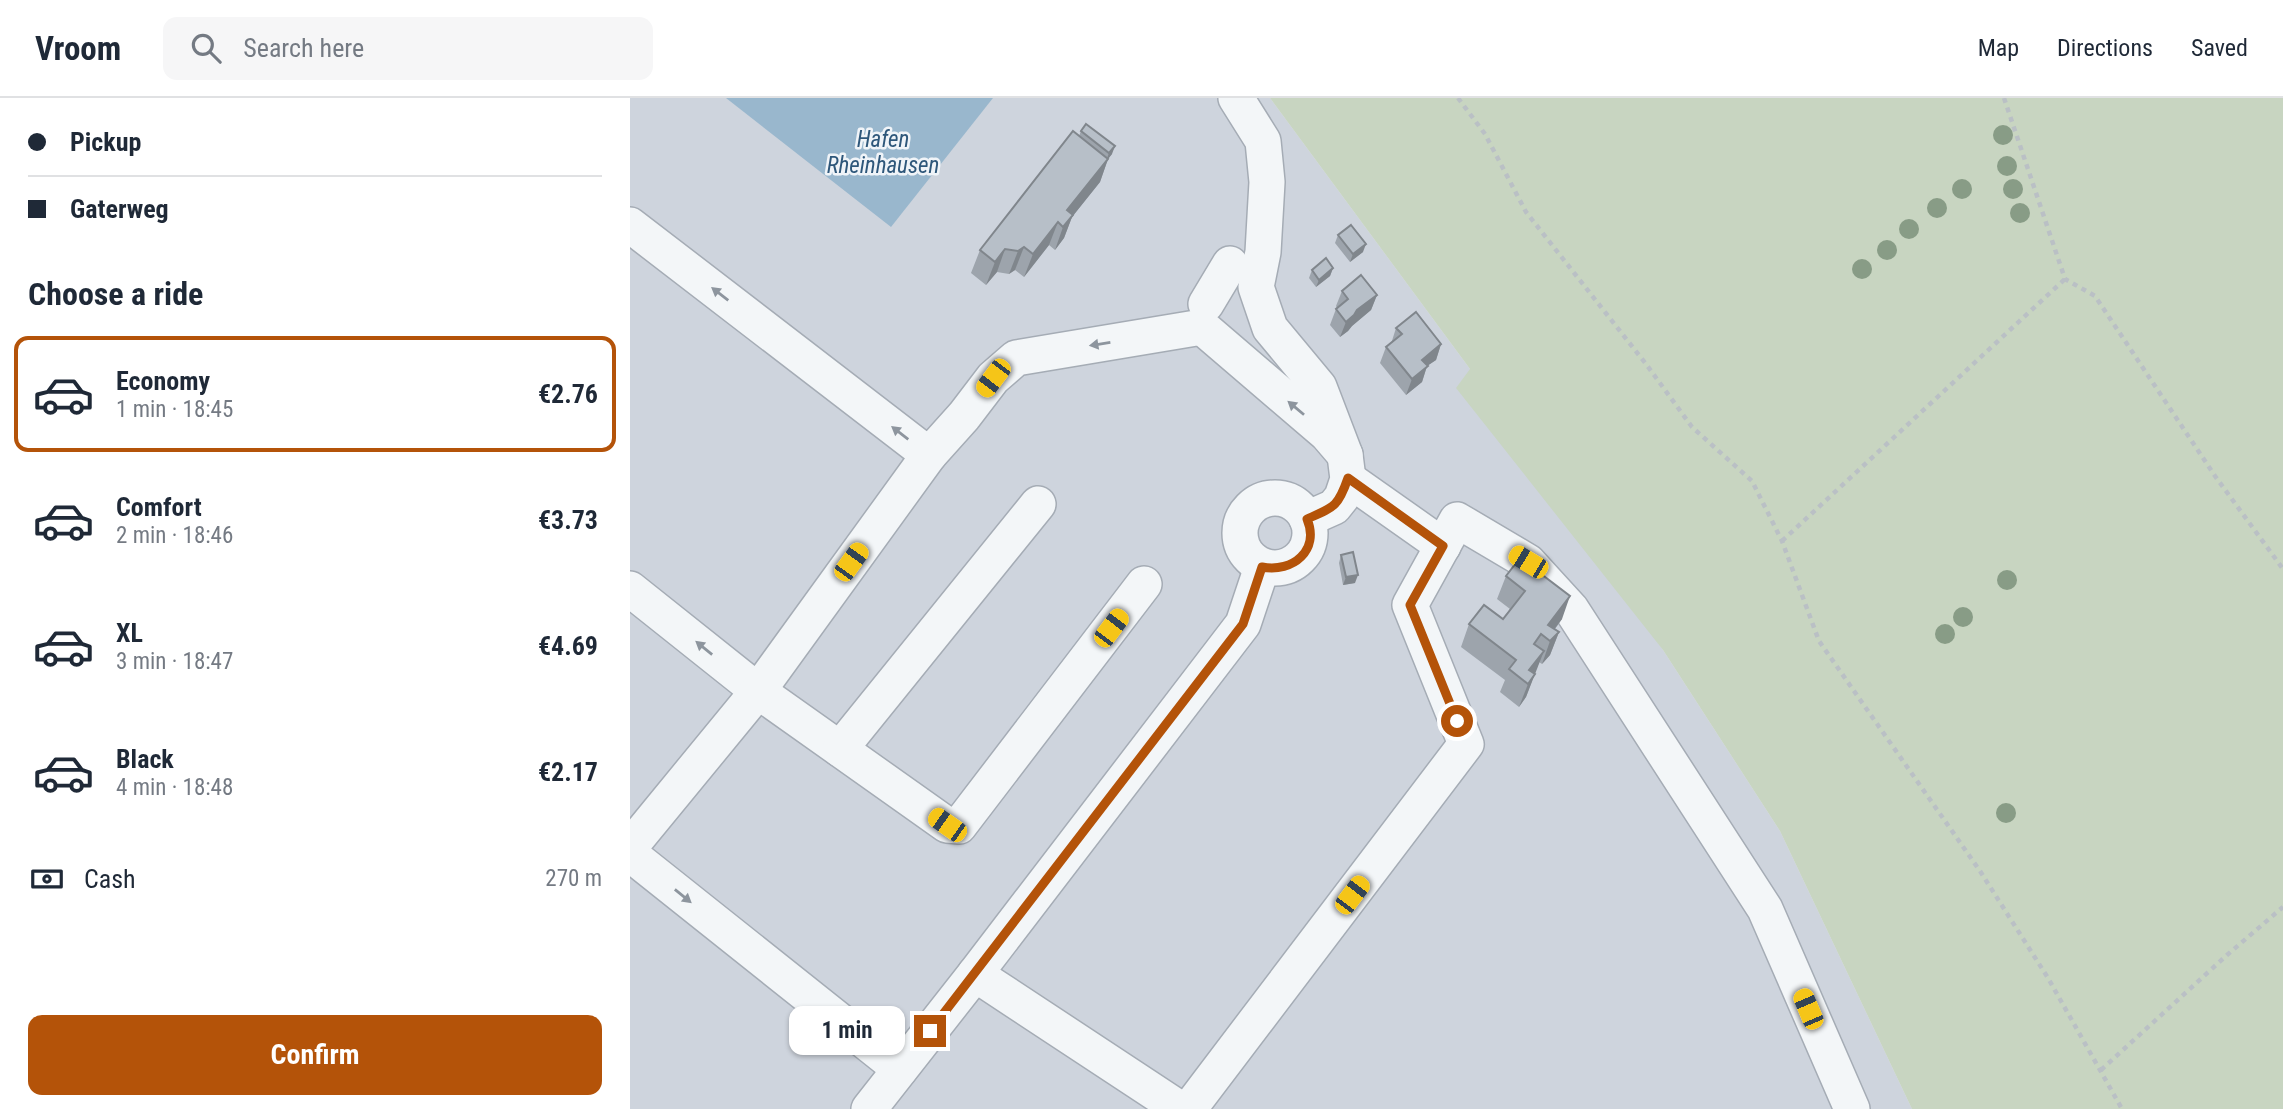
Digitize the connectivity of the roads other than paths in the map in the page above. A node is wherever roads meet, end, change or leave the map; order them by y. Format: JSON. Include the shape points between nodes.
{"nodes":[{"id":1,"x":1236,"y":98,"type":"edge"},
{"id":2,"x":630,"y":225,"type":"edge"},
{"id":3,"x":1230,"y":264,"type":"dead end"},
{"id":4,"x":1206,"y":303,"type":"dead end"},
{"id":5,"x":929,"y":455,"type":"junction"},
{"id":6,"x":1347,"y":467,"type":"junction"},
{"id":7,"x":1038,"y":504,"type":"dead end"},
{"id":8,"x":1307,"y":519,"type":"junction"},
{"id":9,"x":1443,"y":546,"type":"junction"},
{"id":10,"x":1262,"y":567,"type":"junction"},
{"id":11,"x":1144,"y":584,"type":"dead end"},
{"id":12,"x":630,"y":589,"type":"edge"},
{"id":13,"x":758,"y":691,"type":"junction"},
{"id":14,"x":840,"y":749,"type":"junction"},
{"id":15,"x":630,"y":847,"type":"edge"},
{"id":16,"x":630,"y":854,"type":"edge"},
{"id":17,"x":975,"y":974,"type":"junction"},
{"id":18,"x":900,"y":1069,"type":"junction"},
{"id":19,"x":869,"y":1109,"type":"edge"},
{"id":20,"x":1180,"y":1109,"type":"edge"},
{"id":21,"x":1189,"y":1109,"type":"edge"},
{"id":22,"x":1852,"y":1109,"type":"edge"}],
"edges":[{"from":1,"to":6,"type":"street","via":[[1263,141],[1267,182],[1256,288],[1270,328],[1319,387]]},
{"from":5,"to":2,"type":"street","one_way":true},
{"from":3,"to":4,"type":"street"},
{"from":6,"to":5,"type":"street","one_way":true,"via":[[1327,434],[1202,327],[1016,358],[993,378]]},
{"from":5,"to":13,"type":"street"},
{"from":6,"to":8,"type":"street","via":[[1342,497],[1334,507]]},
{"from":6,"to":9,"type":"street"},
{"from":7,"to":14,"type":"street"},
{"from":8,"to":10,"type":"street","via":[[1310,535],[1303,555],[1285,568]]},
{"from":8,"to":10,"type":"street","via":[[1297,505],[1276,498],[1265,499],[1247,512],[1241,521],[1240,543],[1245,554]]},
{"from":9,"to":21,"type":"street","via":[[1410,605],[1466,744]]},
{"from":9,"to":22,"type":"street","via":[[1457,520],[1528,562],[1571,609],[1765,909]]},
{"from":10,"to":17,"type":"street","via":[[1243,624]]},
{"from":11,"to":14,"type":"street","via":[[959,826],[947,825]]},
{"from":13,"to":12,"type":"street","one_way":true},
{"from":13,"to":14,"type":"street"},
{"from":13,"to":15,"type":"street"},
{"from":16,"to":18,"type":"street","one_way":true},
{"from":17,"to":18,"type":"street"},
{"from":17,"to":20,"type":"street"},
{"from":18,"to":19,"type":"street"}]}
